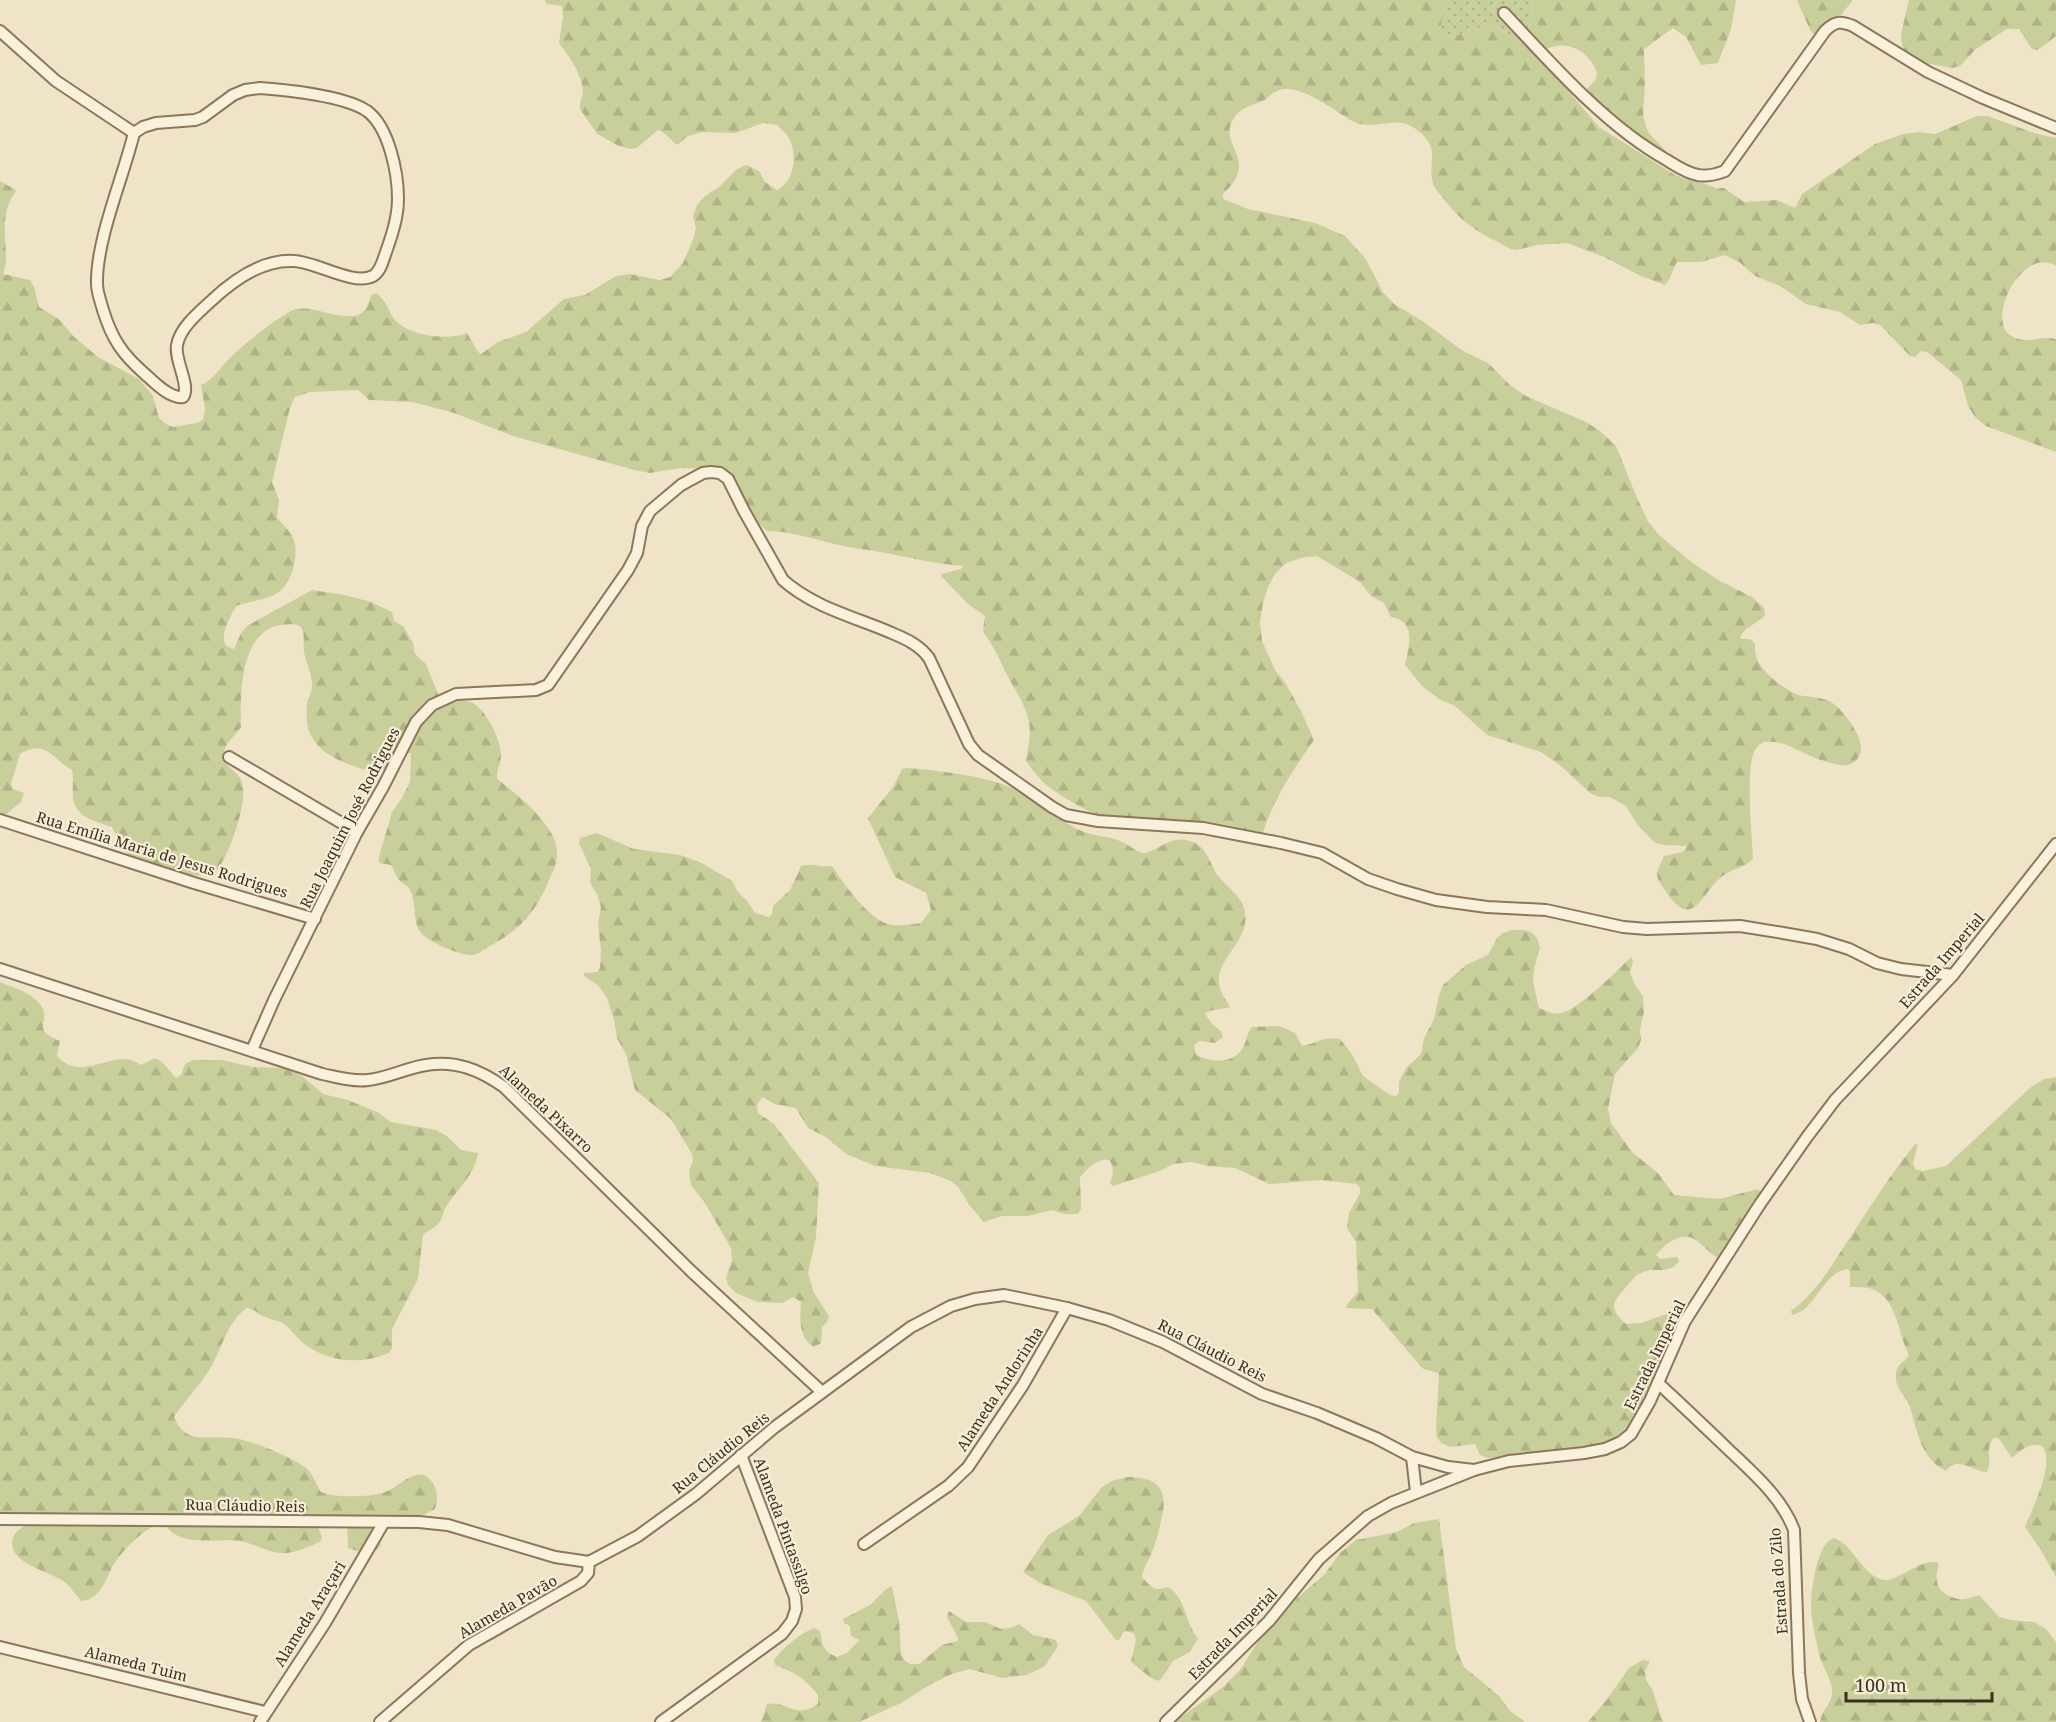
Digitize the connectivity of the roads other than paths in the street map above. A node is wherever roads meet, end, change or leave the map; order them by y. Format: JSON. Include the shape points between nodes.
{"nodes":[{"id":1,"x":1504,"y":14,"type":"dead end"},
{"id":2,"x":0,"y":31,"type":"edge"},
{"id":3,"x":2056,"y":128,"type":"edge"},
{"id":4,"x":135,"y":133,"type":"junction"},
{"id":5,"x":230,"y":757,"type":"dead end"},
{"id":6,"x":0,"y":820,"type":"edge"},
{"id":7,"x":357,"y":832,"type":"junction"},
{"id":8,"x":2056,"y":844,"type":"edge"},
{"id":9,"x":315,"y":919,"type":"junction"},
{"id":10,"x":0,"y":969,"type":"edge"},
{"id":11,"x":1953,"y":975,"type":"junction"},
{"id":12,"x":252,"y":1050,"type":"junction"},
{"id":13,"x":1067,"y":1308,"type":"junction"},
{"id":14,"x":1658,"y":1383,"type":"junction"},
{"id":15,"x":822,"y":1392,"type":"junction"},
{"id":16,"x":741,"y":1455,"type":"junction"},
{"id":17,"x":1412,"y":1457,"type":"junction"},
{"id":18,"x":1474,"y":1470,"type":"junction"},
{"id":19,"x":1416,"y":1492,"type":"junction"},
{"id":20,"x":0,"y":1518,"type":"edge"},
{"id":21,"x":384,"y":1522,"type":"junction"},
{"id":22,"x":864,"y":1544,"type":"dead end"},
{"id":23,"x":589,"y":1562,"type":"junction"},
{"id":24,"x":0,"y":1647,"type":"edge"},
{"id":25,"x":262,"y":1717,"type":"edge"},
{"id":26,"x":380,"y":1722,"type":"edge"},
{"id":27,"x":661,"y":1722,"type":"edge"},
{"id":28,"x":1166,"y":1722,"type":"edge"},
{"id":29,"x":1810,"y":1722,"type":"edge"}],
"edges":[{"from":1,"to":3,"type":"street","via":[[1624,133],[1699,176],[1725,171],[1825,31],[1837,22],[1853,26],[1937,76]]},
{"from":2,"to":4,"type":"street","via":[[56,81]]},
{"from":4,"to":4,"type":"street","via":[[102,243],[97,287],[117,345],[138,368],[178,398],[186,391],[176,354],[180,336],[210,302],[235,282],[280,261],[315,265],[358,279],[376,274],[381,267],[398,198],[386,140],[376,120],[365,110],[291,90],[260,88],[232,95],[195,120],[156,123]]},
{"from":5,"to":7,"type":"street"},
{"from":6,"to":9,"type":"street","name":"Rua Emília Maria de Jesus Rodrigues"},
{"from":7,"to":9,"type":"street","name":"Rua Joaquim José Rodrigues"},
{"from":7,"to":11,"type":"street","name":"Rua Joaquim José Rodrigues","via":[[416,722],[432,705],[456,694],[542,688],[555,677],[628,570],[650,511],[694,477],[711,472],[728,479],[783,580],[824,606],[921,648],[978,755],[1066,815],[1203,828],[1281,843],[1322,853],[1368,879],[1436,900],[1546,910],[1623,927],[1740,926],[1817,939],[1901,969]]},
{"from":8,"to":11,"type":"street","name":"Estrada Imperial"},
{"from":9,"to":12,"type":"street","name":"Rua Joaquim José Rodrigues"},
{"from":10,"to":12,"type":"street","name":"Alameda Pixarro"},
{"from":11,"to":14,"type":"street","name":"Estrada Imperial","via":[[1835,1100],[1808,1137],[1685,1322]]},
{"from":12,"to":15,"type":"street","name":"Alameda Pixarro","via":[[351,1080],[383,1078],[425,1065],[443,1064],[483,1072],[504,1087],[692,1272]]},
{"from":13,"to":15,"type":"street","name":"Rua Cláudio Reis","via":[[1004,1295],[951,1306],[911,1327]]},
{"from":13,"to":17,"type":"street","name":"Rua Cláudio Reis","via":[[1137,1331],[1262,1394],[1356,1429]]},
{"from":13,"to":22,"type":"street","name":"Alameda Andorinha","via":[[1023,1385],[968,1467],[948,1486]]},
{"from":14,"to":18,"type":"street","name":"Estrada Imperial","via":[[1640,1420],[1622,1442],[1584,1453],[1509,1461]]},
{"from":14,"to":29,"type":"street","name":"Estrada do Zilo","via":[[1743,1464],[1789,1515],[1794,1530],[1798,1673]]},
{"from":15,"to":16,"type":"street","name":"Rua Cláudio Reis"},
{"from":16,"to":23,"type":"street","name":"Rua Cláudio Reis","via":[[638,1536]]},
{"from":16,"to":27,"type":"street","name":"Alameda Pintassilgo","via":[[783,1563],[796,1609],[782,1634]]},
{"from":17,"to":18,"type":"street","name":"Rua Cláudio Reis"},
{"from":17,"to":19,"type":"street"},
{"from":18,"to":19,"type":"street","name":"Estrada Imperial"},
{"from":19,"to":28,"type":"street","name":"Estrada Imperial","via":[[1368,1516],[1338,1541],[1269,1621]]},
{"from":20,"to":21,"type":"street","name":"Rua Cláudio Reis"},
{"from":21,"to":23,"type":"street","name":"Rua Cláudio Reis","via":[[448,1525],[555,1557]]},
{"from":21,"to":25,"type":"street","name":"Alameda Araçari","via":[[325,1623]]},
{"from":23,"to":26,"type":"street","name":"Alameda Pavão","via":[[588,1573],[581,1581],[469,1645]]},
{"from":24,"to":25,"type":"street","name":"Alameda Tuim"}]}
